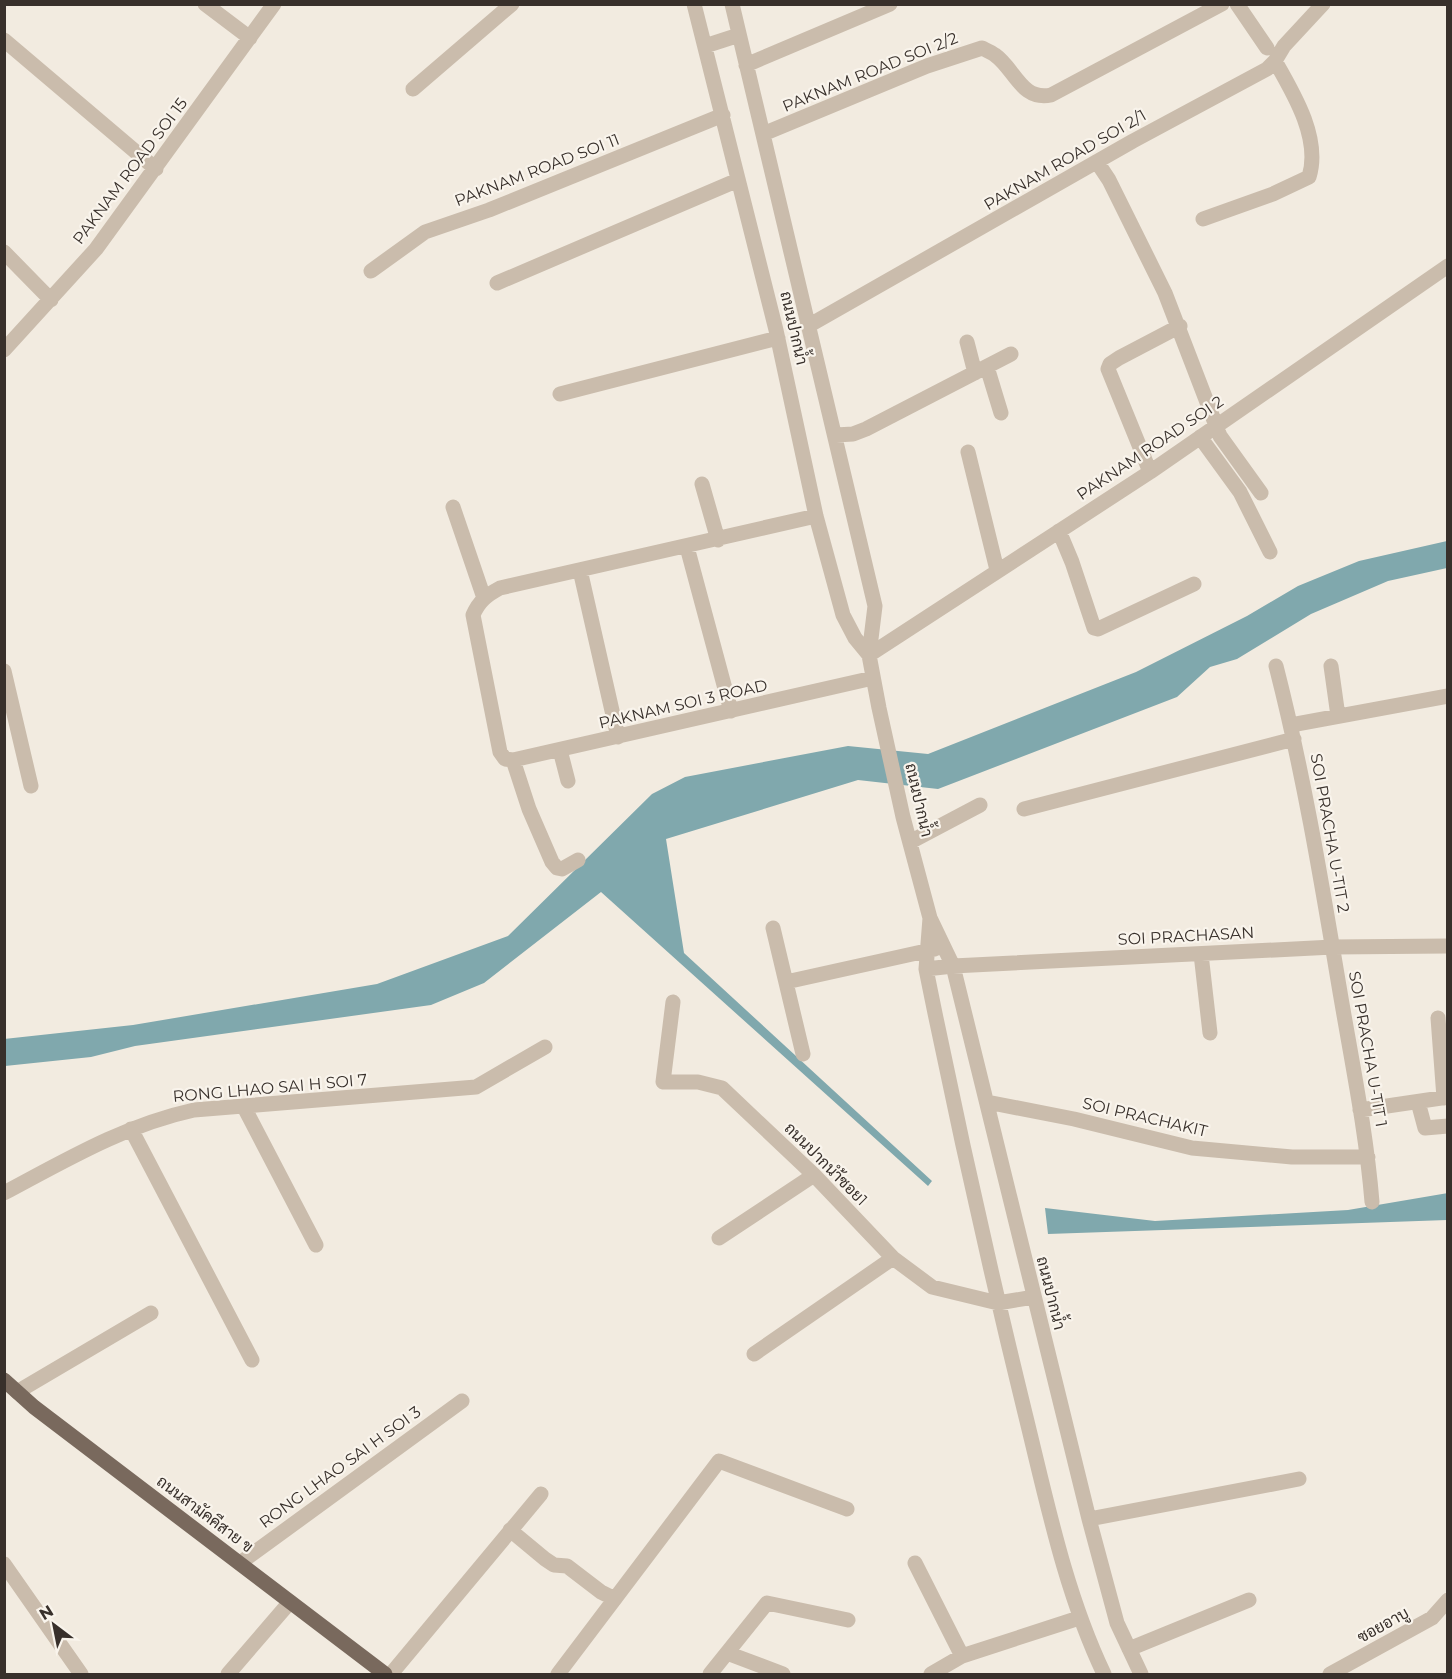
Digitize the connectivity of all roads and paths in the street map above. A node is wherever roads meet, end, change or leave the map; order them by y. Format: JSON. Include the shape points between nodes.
{"nodes":[{"id":1,"x":205,"y":4,"type":"edge"},
{"id":2,"x":274,"y":4,"type":"edge"},
{"id":3,"x":512,"y":4,"type":"edge"},
{"id":4,"x":694,"y":4,"type":"edge"},
{"id":5,"x":732,"y":4,"type":"edge"},
{"id":6,"x":890,"y":4,"type":"edge"},
{"id":7,"x":1222,"y":4,"type":"edge"},
{"id":8,"x":1237,"y":4,"type":"edge"},
{"id":9,"x":1323,"y":4,"type":"edge"},
{"id":10,"x":739,"y":35,"type":"junction"},
{"id":11,"x":250,"y":38,"type":"junction"},
{"id":12,"x":4,"y":40,"type":"edge"},
{"id":13,"x":705,"y":46,"type":"junction"},
{"id":14,"x":1267,"y":48,"type":"dead end"},
{"id":15,"x":1275,"y":61,"type":"junction"},
{"id":16,"x":746,"y":65,"type":"junction"},
{"id":17,"x":413,"y":89,"type":"dead end"},
{"id":18,"x":723,"y":115,"type":"junction"},
{"id":19,"x":763,"y":134,"type":"junction"},
{"id":20,"x":1097,"y":162,"type":"junction"},
{"id":21,"x":156,"y":169,"type":"junction"},
{"id":22,"x":738,"y":180,"type":"junction"},
{"id":23,"x":1203,"y":219,"type":"dead end"},
{"id":24,"x":4,"y":252,"type":"edge"},
{"id":25,"x":1448,"y":266,"type":"edge"},
{"id":26,"x":371,"y":271,"type":"dead end"},
{"id":27,"x":497,"y":283,"type":"dead end"},
{"id":28,"x":51,"y":300,"type":"junction"},
{"id":29,"x":808,"y":326,"type":"junction"},
{"id":30,"x":1180,"y":326,"type":"junction"},
{"id":31,"x":778,"y":338,"type":"junction"},
{"id":32,"x":967,"y":342,"type":"dead end"},
{"id":33,"x":4,"y":350,"type":"edge"},
{"id":34,"x":1011,"y":354,"type":"dead end"},
{"id":35,"x":981,"y":370,"type":"junction"},
{"id":36,"x":560,"y":394,"type":"dead end"},
{"id":37,"x":1001,"y":413,"type":"dead end"},
{"id":38,"x":1217,"y":426,"type":"junction"},
{"id":39,"x":836,"y":435,"type":"junction"},
{"id":40,"x":1200,"y":437,"type":"junction"},
{"id":41,"x":968,"y":452,"type":"dead end"},
{"id":42,"x":1150,"y":472,"type":"junction"},
{"id":43,"x":702,"y":484,"type":"dead end"},
{"id":44,"x":1261,"y":493,"type":"dead end"},
{"id":45,"x":453,"y":507,"type":"dead end"},
{"id":46,"x":816,"y":516,"type":"junction"},
{"id":47,"x":1059,"y":531,"type":"junction"},
{"id":48,"x":718,"y":540,"type":"junction"},
{"id":49,"x":687,"y":547,"type":"junction"},
{"id":50,"x":1269,"y":552,"type":"dead end"},
{"id":51,"x":580,"y":570,"type":"junction"},
{"id":52,"x":997,"y":570,"type":"junction"},
{"id":53,"x":1194,"y":584,"type":"dead end"},
{"id":54,"x":484,"y":598,"type":"junction"},
{"id":55,"x":869,"y":655,"type":"junction"},
{"id":56,"x":1276,"y":666,"type":"dead end"},
{"id":57,"x":1331,"y":666,"type":"dead end"},
{"id":58,"x":4,"y":671,"type":"edge"},
{"id":59,"x":873,"y":678,"type":"junction"},
{"id":60,"x":1448,"y":696,"type":"edge"},
{"id":61,"x":731,"y":711,"type":"junction"},
{"id":62,"x":1338,"y":716,"type":"junction"},
{"id":63,"x":1293,"y":732,"type":"junction"},
{"id":64,"x":618,"y":737,"type":"junction"},
{"id":65,"x":560,"y":750,"type":"junction"},
{"id":66,"x":508,"y":758,"type":"junction"},
{"id":67,"x":568,"y":781,"type":"dead end"},
{"id":68,"x":31,"y":786,"type":"dead end"},
{"id":69,"x":980,"y":805,"type":"dead end"},
{"id":70,"x":1024,"y":809,"type":"dead end"},
{"id":71,"x":910,"y":842,"type":"junction"},
{"id":72,"x":578,"y":860,"type":"dead end"},
{"id":73,"x":930,"y":918,"type":"junction"},
{"id":74,"x":773,"y":928,"type":"dead end"},
{"id":75,"x":1448,"y":946,"type":"edge"},
{"id":76,"x":1333,"y":947,"type":"junction"},
{"id":77,"x":944,"y":948,"type":"junction"},
{"id":78,"x":928,"y":951,"type":"junction"},
{"id":79,"x":1200,"y":954,"type":"junction"},
{"id":80,"x":953,"y":966,"type":"junction"},
{"id":81,"x":926,"y":969,"type":"junction"},
{"id":82,"x":786,"y":982,"type":"junction"},
{"id":83,"x":673,"y":1002,"type":"dead end"},
{"id":84,"x":1438,"y":1018,"type":"dead end"},
{"id":85,"x":1210,"y":1033,"type":"dead end"},
{"id":86,"x":545,"y":1047,"type":"dead end"},
{"id":87,"x":803,"y":1054,"type":"dead end"},
{"id":88,"x":1446,"y":1098,"type":"edge"},
{"id":89,"x":987,"y":1102,"type":"junction"},
{"id":90,"x":1418,"y":1102,"type":"junction"},
{"id":91,"x":244,"y":1107,"type":"junction"},
{"id":92,"x":1360,"y":1110,"type":"junction"},
{"id":93,"x":1448,"y":1126,"type":"edge"},
{"id":94,"x":131,"y":1129,"type":"junction"},
{"id":95,"x":1368,"y":1157,"type":"junction"},
{"id":96,"x":814,"y":1174,"type":"junction"},
{"id":97,"x":4,"y":1193,"type":"edge"},
{"id":98,"x":1372,"y":1202,"type":"dead end"},
{"id":99,"x":719,"y":1238,"type":"dead end"},
{"id":100,"x":316,"y":1245,"type":"dead end"},
{"id":101,"x":892,"y":1258,"type":"junction"},
{"id":102,"x":1034,"y":1297,"type":"junction"},
{"id":103,"x":998,"y":1303,"type":"junction"},
{"id":104,"x":151,"y":1313,"type":"dead end"},
{"id":105,"x":754,"y":1354,"type":"dead end"},
{"id":106,"x":252,"y":1360,"type":"dead end"},
{"id":107,"x":4,"y":1380,"type":"edge"},
{"id":108,"x":17,"y":1392,"type":"junction"},
{"id":109,"x":462,"y":1401,"type":"dead end"},
{"id":110,"x":1299,"y":1479,"type":"dead end"},
{"id":111,"x":541,"y":1494,"type":"dead end"},
{"id":112,"x":847,"y":1509,"type":"dead end"},
{"id":113,"x":1089,"y":1519,"type":"junction"},
{"id":114,"x":510,"y":1530,"type":"junction"},
{"id":115,"x":240,"y":1563,"type":"junction"},
{"id":116,"x":915,"y":1563,"type":"dead end"},
{"id":117,"x":4,"y":1564,"type":"edge"},
{"id":118,"x":615,"y":1599,"type":"junction"},
{"id":119,"x":1249,"y":1600,"type":"dead end"},
{"id":120,"x":1448,"y":1600,"type":"edge"},
{"id":121,"x":290,"y":1602,"type":"junction"},
{"id":122,"x":1079,"y":1617,"type":"junction"},
{"id":123,"x":848,"y":1620,"type":"dead end"},
{"id":124,"x":1129,"y":1649,"type":"junction"},
{"id":125,"x":728,"y":1653,"type":"junction"},
{"id":126,"x":962,"y":1656,"type":"junction"},
{"id":127,"x":81,"y":1674,"type":"edge"},
{"id":128,"x":228,"y":1674,"type":"edge"},
{"id":129,"x":385,"y":1674,"type":"edge"},
{"id":130,"x":391,"y":1674,"type":"edge"},
{"id":131,"x":558,"y":1674,"type":"edge"},
{"id":132,"x":710,"y":1674,"type":"edge"},
{"id":133,"x":783,"y":1674,"type":"edge"},
{"id":134,"x":931,"y":1674,"type":"edge"},
{"id":135,"x":1104,"y":1674,"type":"edge"},
{"id":136,"x":1141,"y":1674,"type":"edge"},
{"id":137,"x":1330,"y":1674,"type":"edge"}],
"edges":[{"from":1,"to":11,"type":"street"},
{"from":2,"to":11,"type":"street","name":"PAKNAM ROAD SOI 15"},
{"from":3,"to":17,"type":"street"},
{"from":4,"to":13,"type":"street","name":"ถนนปากน้ำ"},
{"from":5,"to":10,"type":"street","name":"ถนนปากน้ำ"},
{"from":6,"to":16,"type":"street"},
{"from":7,"to":19,"type":"street","name":"PAKNAM ROAD SOI 2/2","via":[[1051,95],[1031,93],[996,55],[982,48],[927,66]]},
{"from":8,"to":14,"type":"street"},
{"from":9,"to":15,"type":"street","name":"PAKNAM ROAD SOI 2/1"},
{"from":10,"to":13,"type":"street"},
{"from":10,"to":16,"type":"street","name":"ถนนปากน้ำ"},
{"from":11,"to":21,"type":"street","name":"PAKNAM ROAD SOI 15"},
{"from":12,"to":21,"type":"street"},
{"from":13,"to":18,"type":"street","name":"ถนนปากน้ำ"},
{"from":15,"to":20,"type":"street","name":"PAKNAM ROAD SOI 2/1","via":[[1267,69]]},
{"from":15,"to":23,"type":"street","via":[[1305,122],[1312,167],[1309,177]]},
{"from":16,"to":19,"type":"street","name":"ถนนปากน้ำ"},
{"from":18,"to":22,"type":"street","name":"ถนนปากน้ำ"},
{"from":18,"to":26,"type":"street","name":"PAKNAM ROAD SOI 11","via":[[489,210],[424,232]]},
{"from":19,"to":29,"type":"street","name":"ถนนปากน้ำ"},
{"from":20,"to":29,"type":"street","name":"PAKNAM ROAD SOI 2/1"},
{"from":20,"to":30,"type":"street","via":[[1142,244]]},
{"from":21,"to":28,"type":"street","name":"PAKNAM ROAD SOI 15","via":[[96,249]]},
{"from":22,"to":27,"type":"street"},
{"from":22,"to":31,"type":"street","name":"ถนนปากน้ำ"},
{"from":24,"to":28,"type":"street"},
{"from":25,"to":38,"type":"street","name":"PAKNAM ROAD SOI 2"},
{"from":28,"to":33,"type":"street","name":"PAKNAM ROAD SOI 15"},
{"from":29,"to":39,"type":"street","name":"ถนนปากน้ำ"},
{"from":30,"to":38,"type":"street"},
{"from":30,"to":42,"type":"street","via":[[1119,358],[1108,369]]},
{"from":31,"to":36,"type":"street"},
{"from":31,"to":46,"type":"street","name":"ถนนปากน้ำ"},
{"from":32,"to":35,"type":"street"},
{"from":34,"to":35,"type":"street"},
{"from":35,"to":37,"type":"street"},
{"from":35,"to":39,"type":"street","via":[[866,429]]},
{"from":38,"to":40,"type":"street","name":"PAKNAM ROAD SOI 2"},
{"from":38,"to":44,"type":"street","via":[[1226,447]]},
{"from":39,"to":55,"type":"street","name":"ถนนปากน้ำ","via":[[875,606]]},
{"from":40,"to":42,"type":"street","name":"PAKNAM ROAD SOI 2"},
{"from":40,"to":50,"type":"street","via":[[1240,492]]},
{"from":41,"to":52,"type":"street"},
{"from":42,"to":47,"type":"street","name":"PAKNAM ROAD SOI 2"},
{"from":43,"to":48,"type":"street"},
{"from":45,"to":54,"type":"street"},
{"from":46,"to":48,"type":"street"},
{"from":46,"to":55,"type":"street","name":"ถนนปากน้ำ","via":[[843,615]]},
{"from":47,"to":52,"type":"street","name":"PAKNAM ROAD SOI 2"},
{"from":47,"to":53,"type":"street","via":[[1094,628]]},
{"from":48,"to":49,"type":"street"},
{"from":49,"to":51,"type":"street"},
{"from":49,"to":61,"type":"street"},
{"from":51,"to":54,"type":"street","via":[[500,588]]},
{"from":51,"to":64,"type":"street"},
{"from":52,"to":55,"type":"street","name":"PAKNAM ROAD SOI 2"},
{"from":54,"to":66,"type":"street","via":[[473,615]]},
{"from":55,"to":59,"type":"street","name":"ถนนปากน้ำ"},
{"from":56,"to":63,"type":"street","name":"SOI PRACHA U-TIT 2"},
{"from":57,"to":62,"type":"street"},
{"from":58,"to":68,"type":"street"},
{"from":59,"to":61,"type":"street","name":"PAKNAM SOI 3 ROAD"},
{"from":59,"to":71,"type":"street","name":"ถนนปากน้ำ"},
{"from":60,"to":62,"type":"street"},
{"from":61,"to":64,"type":"street","name":"PAKNAM SOI 3 ROAD"},
{"from":62,"to":63,"type":"street"},
{"from":63,"to":70,"type":"street"},
{"from":63,"to":76,"type":"street","name":"SOI PRACHA U-TIT 2"},
{"from":64,"to":65,"type":"street","name":"PAKNAM SOI 3 ROAD"},
{"from":65,"to":66,"type":"street","name":"PAKNAM SOI 3 ROAD"},
{"from":65,"to":67,"type":"street"},
{"from":66,"to":72,"type":"street","via":[[552,862],[562,869]]},
{"from":69,"to":71,"type":"street"},
{"from":71,"to":73,"type":"street","name":"ถนนปากน้ำ"},
{"from":73,"to":77,"type":"street","name":"ถนนปากน้ำ"},
{"from":73,"to":78,"type":"street","name":"ถนนปากน้ำ"},
{"from":74,"to":82,"type":"street"},
{"from":75,"to":76,"type":"street","name":"SOI PRACHASAN"},
{"from":76,"to":79,"type":"street","name":"SOI PRACHASAN"},
{"from":76,"to":92,"type":"street","name":"SOI PRACHA U-TIT 1"},
{"from":77,"to":78,"type":"street"},
{"from":77,"to":80,"type":"street","name":"ถนนปากน้ำ"},
{"from":78,"to":81,"type":"street","name":"ถนนปากน้ำ"},
{"from":78,"to":82,"type":"street"},
{"from":79,"to":80,"type":"street","name":"SOI PRACHASAN"},
{"from":79,"to":85,"type":"street"},
{"from":80,"to":81,"type":"street","name":"SOI PRACHASAN"},
{"from":80,"to":89,"type":"street","name":"ถนนปากน้ำ"},
{"from":81,"to":103,"type":"street","name":"ถนนปากน้ำ"},
{"from":82,"to":87,"type":"street"},
{"from":83,"to":96,"type":"street","name":"ถนนปากนำ้ซอย1","via":[[663,1082],[698,1082],[722,1088]]},
{"from":84,"to":88,"type":"street"},
{"from":86,"to":91,"type":"street","name":"RONG LHAO SAI H SOI 7","via":[[476,1087]]},
{"from":88,"to":90,"type":"street"},
{"from":89,"to":95,"type":"street","name":"SOI PRACHAKIT","via":[[1192,1148],[1292,1157]]},
{"from":89,"to":102,"type":"street","name":"ถนนปากน้ำ"},
{"from":90,"to":92,"type":"street"},
{"from":90,"to":93,"type":"street","via":[[1425,1128]]},
{"from":91,"to":94,"type":"street","name":"RONG LHAO SAI H SOI 7","via":[[194,1110]]},
{"from":91,"to":100,"type":"street"},
{"from":92,"to":95,"type":"street","name":"SOI PRACHA U-TIT 1"},
{"from":94,"to":97,"type":"street","name":"RONG LHAO SAI H SOI 7"},
{"from":94,"to":106,"type":"street"},
{"from":95,"to":98,"type":"street","name":"SOI PRACHA U-TIT 1"},
{"from":96,"to":99,"type":"street"},
{"from":96,"to":101,"type":"street","name":"ถนนปากนำ้ซอย1"},
{"from":101,"to":103,"type":"street","name":"ถนนปากนำ้ซอย1","via":[[932,1287]]},
{"from":101,"to":105,"type":"street"},
{"from":102,"to":103,"type":"street","name":"ถนนปากนำ้ซอย1"},
{"from":102,"to":113,"type":"street","name":"ถนนปากน้ำ"},
{"from":103,"to":122,"type":"street","name":"ถนนปากน้ำ"},
{"from":104,"to":108,"type":"street"},
{"from":107,"to":108,"type":"main road","name":"ถนนสามัคคีสาย ข"},
{"from":108,"to":115,"type":"main road","name":"ถนนสามัคคีสาย ข"},
{"from":109,"to":115,"type":"street","name":"RONG LHAO SAI H SOI 3"},
{"from":110,"to":113,"type":"street"},
{"from":111,"to":114,"type":"street"},
{"from":112,"to":118,"type":"street","via":[[719,1461]]},
{"from":113,"to":124,"type":"street","name":"ถนนปากน้ำ","via":[[1117,1623]]},
{"from":114,"to":118,"type":"street","via":[[554,1565],[567,1566]]},
{"from":114,"to":130,"type":"street"},
{"from":115,"to":121,"type":"main road","name":"ถนนสามัคคีสาย ข"},
{"from":116,"to":126,"type":"street"},
{"from":117,"to":127,"type":"street"},
{"from":118,"to":131,"type":"street"},
{"from":119,"to":124,"type":"street"},
{"from":120,"to":137,"type":"street","name":"ซอยอาบู","via":[[1432,1618]]},
{"from":121,"to":128,"type":"street"},
{"from":121,"to":129,"type":"main road","name":"ถนนสามัคคีสาย ข"},
{"from":122,"to":126,"type":"street"},
{"from":122,"to":135,"type":"street","name":"ถนนปากน้ำ"},
{"from":123,"to":125,"type":"street","via":[[767,1603]]},
{"from":124,"to":136,"type":"street","name":"ถนนปากน้ำ"},
{"from":125,"to":132,"type":"street"},
{"from":125,"to":133,"type":"street"},
{"from":126,"to":134,"type":"street"}]}
